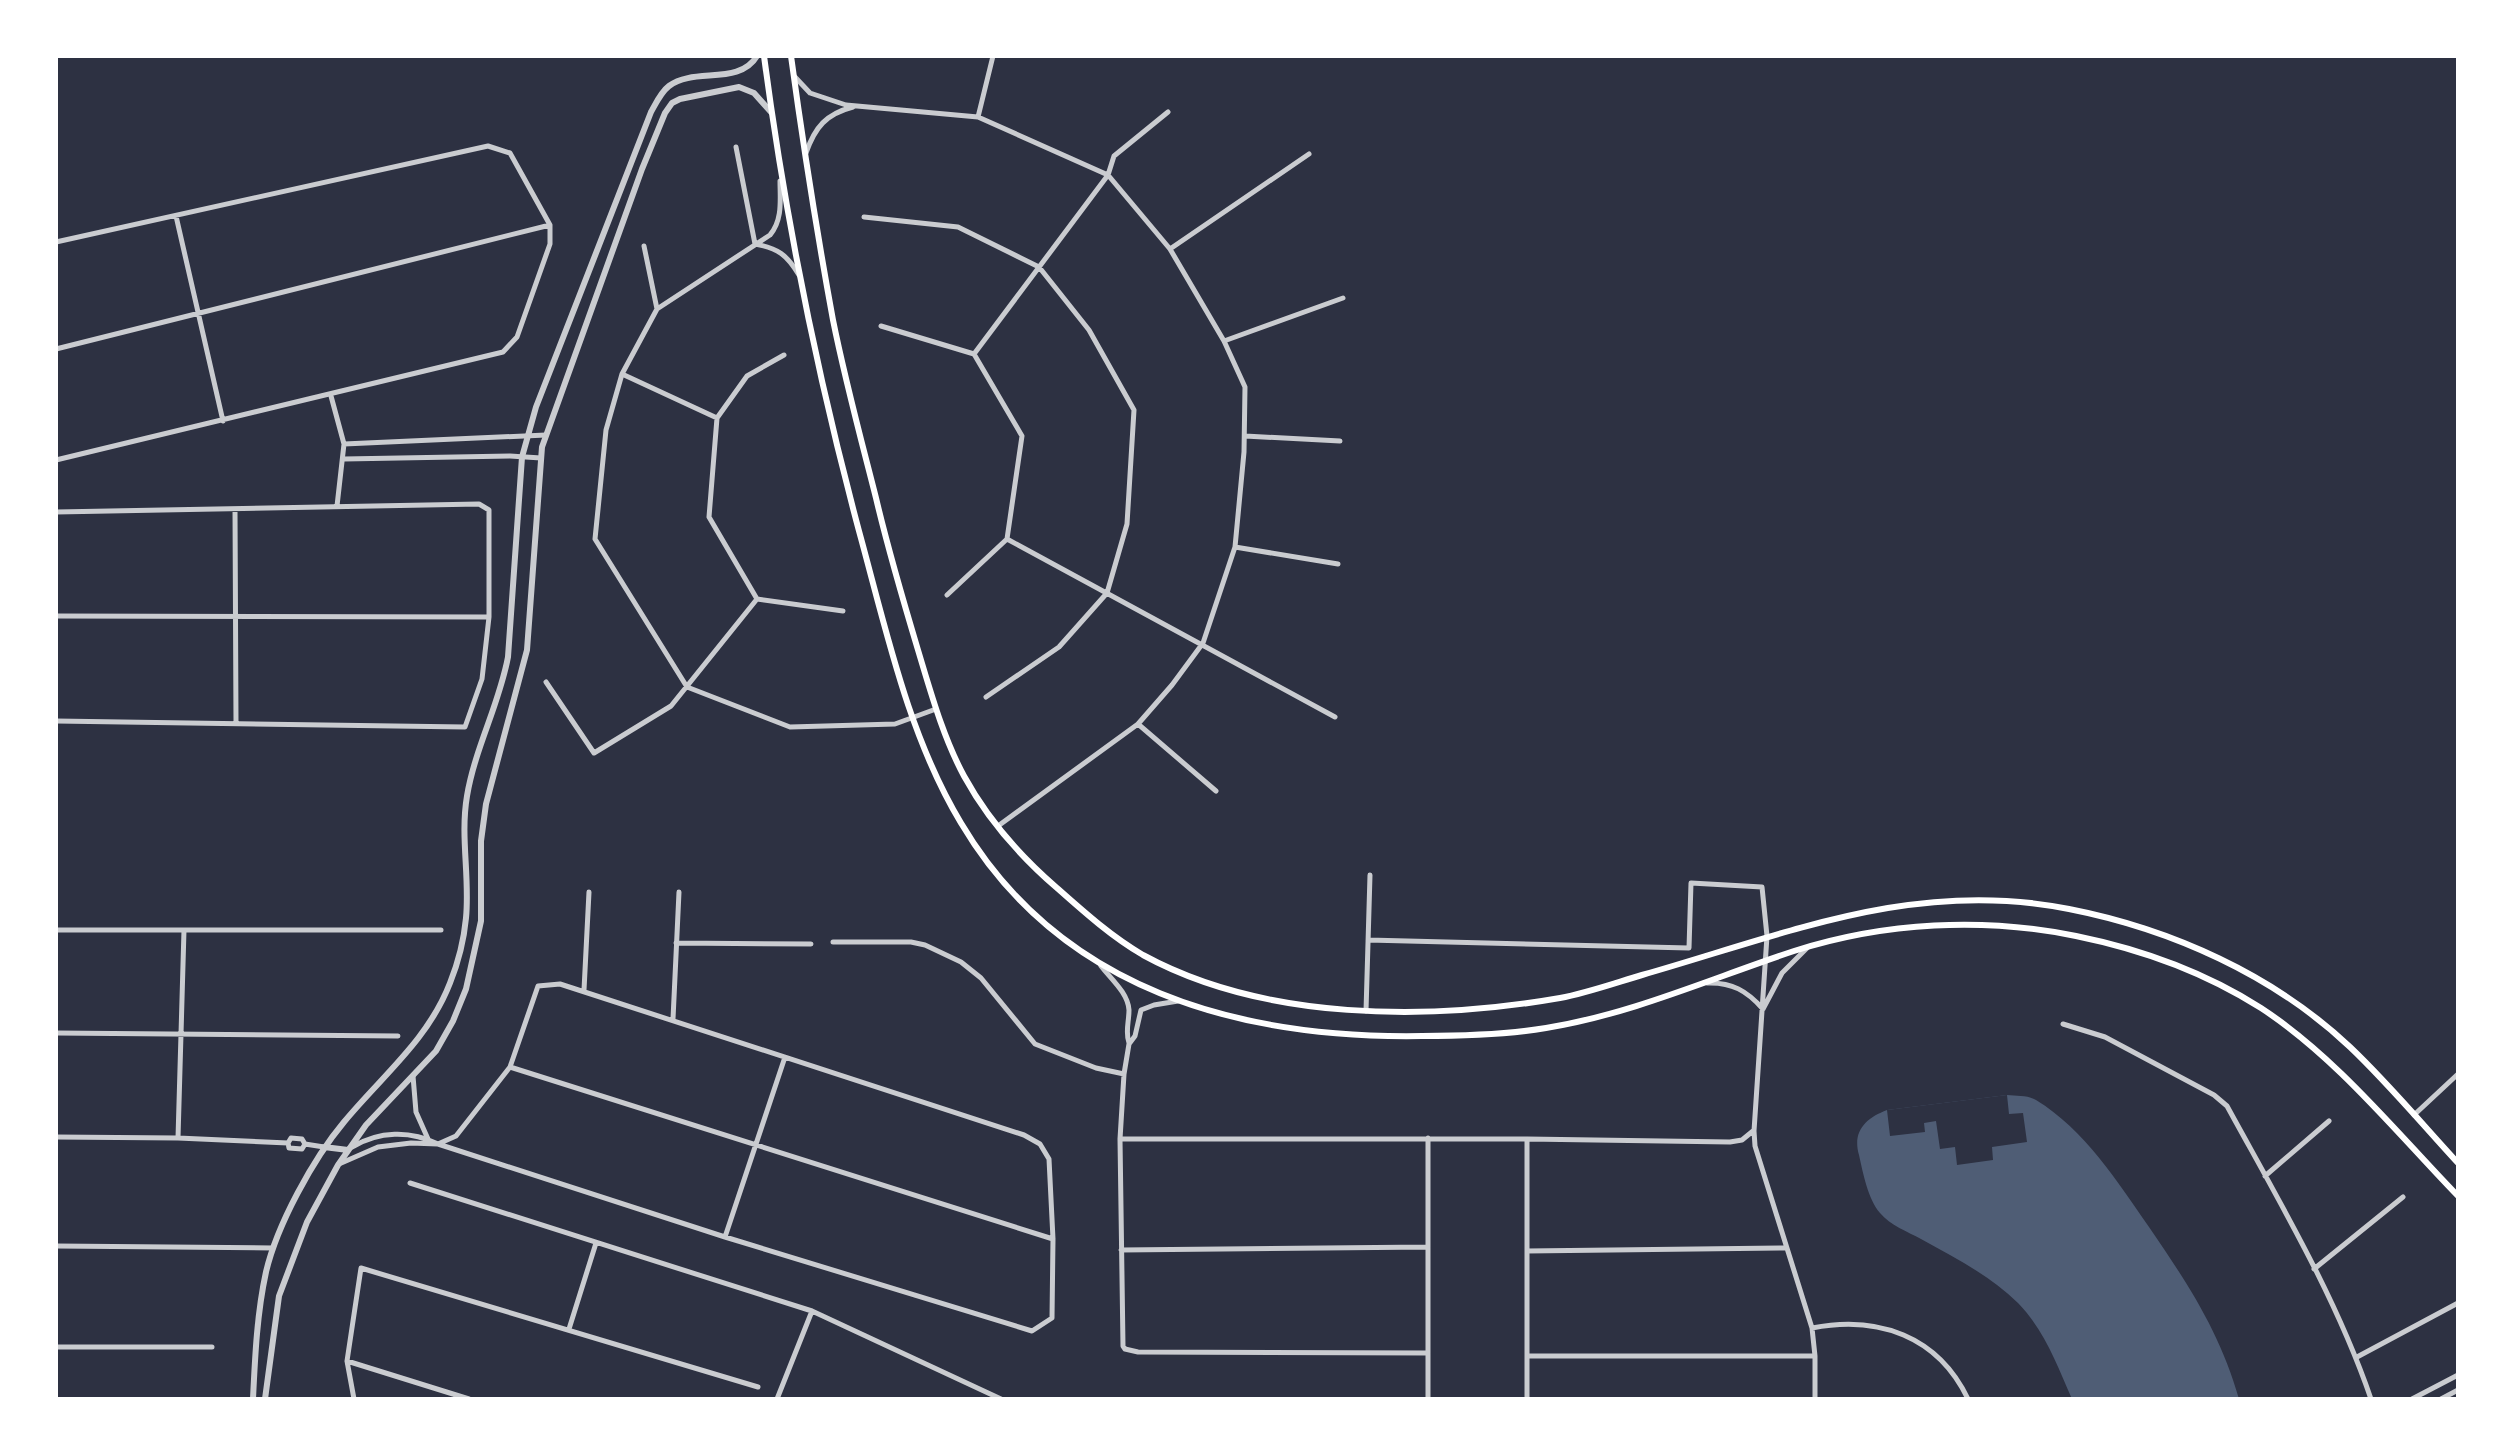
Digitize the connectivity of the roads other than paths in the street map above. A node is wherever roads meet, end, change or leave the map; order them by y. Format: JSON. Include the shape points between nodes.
{"nodes":[{"id":1,"x":757,"y":56,"type":"edge"},
{"id":2,"x":764,"y":56,"type":"edge"},
{"id":3,"x":791,"y":56,"type":"edge"},
{"id":4,"x":993,"y":56,"type":"edge"},
{"id":5,"x":794,"y":75,"type":"junction"},
{"id":6,"x":858,"y":106,"type":"junction"},
{"id":7,"x":771,"y":112,"type":"junction"},
{"id":8,"x":1168,"y":112,"type":"dead end"},
{"id":9,"x":978,"y":117,"type":"junction"},
{"id":10,"x":736,"y":147,"type":"dead end"},
{"id":11,"x":1309,"y":154,"type":"dead end"},
{"id":12,"x":806,"y":155,"type":"junction"},
{"id":13,"x":781,"y":172,"type":"junction"},
{"id":14,"x":1108,"y":175,"type":"junction"},
{"id":15,"x":176,"y":216,"type":"junction"},
{"id":16,"x":864,"y":217,"type":"dead end"},
{"id":17,"x":550,"y":225,"type":"junction"},
{"id":18,"x":56,"y":242,"type":"edge"},
{"id":19,"x":755,"y":244,"type":"junction"},
{"id":20,"x":644,"y":246,"type":"dead end"},
{"id":21,"x":1170,"y":249,"type":"junction"},
{"id":22,"x":1039,"y":267,"type":"junction"},
{"id":23,"x":800,"y":277,"type":"junction"},
{"id":24,"x":1343,"y":298,"type":"dead end"},
{"id":25,"x":657,"y":309,"type":"junction"},
{"id":26,"x":199,"y":313,"type":"junction"},
{"id":27,"x":881,"y":326,"type":"dead end"},
{"id":28,"x":1224,"y":341,"type":"junction"},
{"id":29,"x":56,"y":349,"type":"edge"},
{"id":30,"x":974,"y":354,"type":"junction"},
{"id":31,"x":784,"y":355,"type":"dead end"},
{"id":32,"x":622,"y":374,"type":"junction"},
{"id":33,"x":331,"y":396,"type":"junction"},
{"id":34,"x":717,"y":418,"type":"junction"},
{"id":35,"x":223,"y":421,"type":"junction"},
{"id":36,"x":528,"y":435,"type":"junction"},
{"id":37,"x":546,"y":435,"type":"junction"},
{"id":38,"x":1245,"y":436,"type":"junction"},
{"id":39,"x":1340,"y":441,"type":"dead end"},
{"id":40,"x":344,"y":444,"type":"junction"},
{"id":41,"x":522,"y":457,"type":"junction"},
{"id":42,"x":541,"y":458,"type":"junction"},
{"id":43,"x":344,"y":459,"type":"junction"},
{"id":44,"x":56,"y":460,"type":"edge"},
{"id":45,"x":337,"y":506,"type":"junction"},
{"id":46,"x":235,"y":509,"type":"junction"},
{"id":47,"x":56,"y":512,"type":"edge"},
{"id":48,"x":1007,"y":539,"type":"junction"},
{"id":49,"x":1235,"y":547,"type":"junction"},
{"id":50,"x":1338,"y":564,"type":"dead end"},
{"id":51,"x":1107,"y":593,"type":"junction"},
{"id":52,"x":947,"y":595,"type":"dead end"},
{"id":53,"x":757,"y":599,"type":"junction"},
{"id":54,"x":843,"y":611,"type":"dead end"},
{"id":55,"x":56,"y":616,"type":"edge"},
{"id":56,"x":236,"y":617,"type":"junction"},
{"id":57,"x":489,"y":617,"type":"junction"},
{"id":58,"x":1203,"y":643,"type":"junction"},
{"id":59,"x":546,"y":682,"type":"dead end"},
{"id":60,"x":687,"y":687,"type":"junction"},
{"id":61,"x":986,"y":697,"type":"dead end"},
{"id":62,"x":936,"y":709,"type":"junction"},
{"id":63,"x":1335,"y":717,"type":"dead end"},
{"id":64,"x":914,"y":718,"type":"junction"},
{"id":65,"x":56,"y":721,"type":"edge"},
{"id":66,"x":236,"y":723,"type":"junction"},
{"id":67,"x":1138,"y":724,"type":"junction"},
{"id":68,"x":1216,"y":791,"type":"dead end"},
{"id":69,"x":998,"y":826,"type":"junction"},
{"id":70,"x":1370,"y":875,"type":"dead end"},
{"id":71,"x":589,"y":892,"type":"dead end"},
{"id":72,"x":679,"y":892,"type":"dead end"},
{"id":73,"x":56,"y":930,"type":"edge"},
{"id":74,"x":184,"y":930,"type":"junction"},
{"id":75,"x":441,"y":930,"type":"dead end"},
{"id":76,"x":1767,"y":936,"type":"junction"},
{"id":77,"x":1368,"y":940,"type":"junction"},
{"id":78,"x":833,"y":942,"type":"dead end"},
{"id":79,"x":676,"y":943,"type":"junction"},
{"id":80,"x":811,"y":944,"type":"dead end"},
{"id":81,"x":1807,"y":947,"type":"junction"},
{"id":82,"x":1766,"y":962,"type":"junction"},
{"id":83,"x":1101,"y":966,"type":"junction"},
{"id":84,"x":1697,"y":985,"type":"junction"},
{"id":85,"x":584,"y":990,"type":"junction"},
{"id":86,"x":1178,"y":1001,"type":"junction"},
{"id":87,"x":1763,"y":1009,"type":"junction"},
{"id":88,"x":1366,"y":1011,"type":"junction"},
{"id":89,"x":673,"y":1019,"type":"junction"},
{"id":90,"x":2063,"y":1024,"type":"dead end"},
{"id":91,"x":56,"y":1033,"type":"edge"},
{"id":92,"x":182,"y":1035,"type":"junction"},
{"id":93,"x":398,"y":1036,"type":"dead end"},
{"id":94,"x":1129,"y":1044,"type":"junction"},
{"id":95,"x":785,"y":1057,"type":"junction"},
{"id":96,"x":510,"y":1067,"type":"junction"},
{"id":97,"x":416,"y":1070,"type":"junction"},
{"id":98,"x":1124,"y":1074,"type":"junction"},
{"id":99,"x":2458,"y":1074,"type":"edge"},
{"id":100,"x":2414,"y":1115,"type":"junction"},
{"id":101,"x":2329,"y":1121,"type":"dead end"},
{"id":102,"x":1754,"y":1131,"type":"junction"},
{"id":103,"x":56,"y":1137,"type":"edge"},
{"id":104,"x":178,"y":1138,"type":"junction"},
{"id":105,"x":1428,"y":1138,"type":"junction"},
{"id":106,"x":1120,"y":1139,"type":"junction"},
{"id":107,"x":1527,"y":1139,"type":"junction"},
{"id":108,"x":429,"y":1140,"type":"junction"},
{"id":109,"x":438,"y":1144,"type":"junction"},
{"id":110,"x":755,"y":1146,"type":"junction"},
{"id":111,"x":324,"y":1147,"type":"junction"},
{"id":112,"x":348,"y":1150,"type":"junction"},
{"id":113,"x":2458,"y":1163,"type":"edge"},
{"id":114,"x":338,"y":1165,"type":"junction"},
{"id":115,"x":2265,"y":1176,"type":"junction"},
{"id":116,"x":410,"y":1183,"type":"dead end"},
{"id":117,"x":2458,"y":1196,"type":"edge"},
{"id":118,"x":2403,"y":1197,"type":"dead end"},
{"id":119,"x":725,"y":1237,"type":"junction"},
{"id":120,"x":1053,"y":1239,"type":"junction"},
{"id":121,"x":596,"y":1243,"type":"junction"},
{"id":122,"x":56,"y":1246,"type":"edge"},
{"id":123,"x":1428,"y":1247,"type":"junction"},
{"id":124,"x":273,"y":1248,"type":"junction"},
{"id":125,"x":1787,"y":1248,"type":"junction"},
{"id":126,"x":1121,"y":1250,"type":"junction"},
{"id":127,"x":1527,"y":1251,"type":"junction"},
{"id":128,"x":2314,"y":1269,"type":"junction"},
{"id":129,"x":2458,"y":1303,"type":"edge"},
{"id":130,"x":812,"y":1311,"type":"junction"},
{"id":131,"x":1812,"y":1328,"type":"junction"},
{"id":132,"x":569,"y":1329,"type":"junction"},
{"id":133,"x":56,"y":1347,"type":"edge"},
{"id":134,"x":212,"y":1347,"type":"dead end"},
{"id":135,"x":1428,"y":1353,"type":"junction"},
{"id":136,"x":1527,"y":1356,"type":"junction"},
{"id":137,"x":1815,"y":1356,"type":"junction"},
{"id":138,"x":2357,"y":1357,"type":"junction"},
{"id":139,"x":347,"y":1361,"type":"junction"},
{"id":140,"x":2458,"y":1375,"type":"edge"},
{"id":141,"x":758,"y":1387,"type":"dead end"},
{"id":142,"x":2458,"y":1390,"type":"edge"},
{"id":143,"x":778,"y":1397,"type":"edge"},
{"id":144,"x":253,"y":1399,"type":"edge"},
{"id":145,"x":265,"y":1399,"type":"edge"},
{"id":146,"x":354,"y":1399,"type":"edge"},
{"id":147,"x":469,"y":1399,"type":"edge"},
{"id":148,"x":788,"y":1399,"type":"edge"},
{"id":149,"x":1001,"y":1399,"type":"edge"},
{"id":150,"x":1428,"y":1399,"type":"edge"},
{"id":151,"x":1527,"y":1399,"type":"edge"},
{"id":152,"x":1815,"y":1399,"type":"edge"},
{"id":153,"x":1968,"y":1399,"type":"edge"},
{"id":154,"x":2371,"y":1399,"type":"edge"},
{"id":155,"x":2412,"y":1399,"type":"edge"},
{"id":156,"x":2441,"y":1399,"type":"edge"}],
"edges":[{"from":1,"to":36,"type":"street","via":[[744,69],[668,86],[657,102]]},
{"from":2,"to":7,"type":"main road"},
{"from":3,"to":5,"type":"main road"},
{"from":4,"to":9,"type":"street"},
{"from":5,"to":6,"type":"street","via":[[810,93]]},
{"from":5,"to":12,"type":"main road"},
{"from":6,"to":9,"type":"street"},
{"from":6,"to":12,"type":"street","via":[[822,122]]},
{"from":7,"to":13,"type":"main road"},
{"from":7,"to":37,"type":"street","via":[[754,93],[739,87],[680,99],[668,107]]},
{"from":8,"to":14,"type":"street","via":[[1114,156]]},
{"from":9,"to":14,"type":"street"},
{"from":10,"to":19,"type":"street"},
{"from":11,"to":21,"type":"street"},
{"from":12,"to":62,"type":"main road","via":[[834,326],[892,560]]},
{"from":13,"to":19,"type":"street","via":[[776,229]]},
{"from":13,"to":23,"type":"main road"},
{"from":14,"to":21,"type":"street"},
{"from":14,"to":22,"type":"street"},
{"from":15,"to":17,"type":"street","via":[[488,146],[510,153]]},
{"from":15,"to":18,"type":"street"},
{"from":15,"to":26,"type":"street"},
{"from":16,"to":22,"type":"street","via":[[958,227]]},
{"from":17,"to":26,"type":"street"},
{"from":17,"to":33,"type":"street","via":[[550,244],[517,337],[503,352]]},
{"from":19,"to":23,"type":"street","via":[[783,253]]},
{"from":19,"to":25,"type":"street"},
{"from":20,"to":25,"type":"street"},
{"from":21,"to":28,"type":"street"},
{"from":22,"to":30,"type":"street"},
{"from":22,"to":51,"type":"street","via":[[1089,330],[1134,410],[1127,524]]},
{"from":23,"to":64,"type":"main road","via":[[827,408]]},
{"from":24,"to":28,"type":"street"},
{"from":25,"to":32,"type":"street"},
{"from":26,"to":29,"type":"street"},
{"from":26,"to":35,"type":"street"},
{"from":27,"to":30,"type":"street"},
{"from":28,"to":38,"type":"street","via":[[1245,387]]},
{"from":30,"to":48,"type":"street","via":[[1022,436]]},
{"from":31,"to":34,"type":"street","via":[[747,376]]},
{"from":32,"to":34,"type":"street"},
{"from":32,"to":60,"type":"street","via":[[606,430],[595,539]]},
{"from":33,"to":35,"type":"street"},
{"from":33,"to":40,"type":"street"},
{"from":34,"to":53,"type":"street","via":[[709,517]]},
{"from":35,"to":44,"type":"street"},
{"from":36,"to":37,"type":"street"},
{"from":36,"to":40,"type":"street"},
{"from":36,"to":41,"type":"street"},
{"from":37,"to":42,"type":"street"},
{"from":38,"to":39,"type":"street"},
{"from":38,"to":49,"type":"street"},
{"from":40,"to":43,"type":"street"},
{"from":41,"to":42,"type":"street"},
{"from":41,"to":43,"type":"street"},
{"from":41,"to":111,"type":"street","via":[[508,657],[471,772],[463,821],[466,918],[457,960],[422,1036]]},
{"from":42,"to":97,"type":"street","via":[[527,650],[486,804],[475,955],[453,1021],[436,1051]]},
{"from":43,"to":45,"type":"street"},
{"from":45,"to":46,"type":"street"},
{"from":45,"to":57,"type":"street","via":[[479,504],[489,510]]},
{"from":46,"to":47,"type":"street"},
{"from":46,"to":56,"type":"street"},
{"from":48,"to":51,"type":"street"},
{"from":48,"to":52,"type":"street"},
{"from":49,"to":50,"type":"street"},
{"from":49,"to":58,"type":"street"},
{"from":51,"to":58,"type":"street"},
{"from":51,"to":61,"type":"street","via":[[1059,647]]},
{"from":53,"to":54,"type":"street"},
{"from":53,"to":60,"type":"street"},
{"from":55,"to":56,"type":"street"},
{"from":56,"to":57,"type":"street"},
{"from":56,"to":66,"type":"street"},
{"from":57,"to":66,"type":"street","via":[[482,679],[465,727]]},
{"from":58,"to":63,"type":"street"},
{"from":58,"to":67,"type":"street"},
{"from":59,"to":60,"type":"street","via":[[594,753],[671,706]]},
{"from":60,"to":64,"type":"street","via":[[790,727],[885,725]]},
{"from":62,"to":64,"type":"street"},
{"from":62,"to":69,"type":"main road","via":[[967,780]]},
{"from":64,"to":83,"type":"main road","via":[[943,789],[985,859],[1043,921]]},
{"from":65,"to":66,"type":"street"},
{"from":67,"to":68,"type":"street"},
{"from":67,"to":69,"type":"street"},
{"from":69,"to":88,"type":"main road","via":[[1051,883],[1144,955],[1229,988],[1314,1007]]},
{"from":70,"to":77,"type":"street"},
{"from":71,"to":85,"type":"street"},
{"from":72,"to":79,"type":"street"},
{"from":73,"to":74,"type":"street"},
{"from":74,"to":75,"type":"street"},
{"from":74,"to":92,"type":"street"},
{"from":76,"to":77,"type":"street","via":[[1762,887],[1691,883],[1689,948]]},
{"from":76,"to":82,"type":"street"},
{"from":76,"to":88,"type":"main road","via":[[1564,997],[1446,1012]]},
{"from":76,"to":100,"type":"main road","via":[[1844,915],[1942,900],[2019,902],[2123,922],[2230,965],[2285,996],[2351,1048]]},
{"from":77,"to":88,"type":"street"},
{"from":78,"to":98,"type":"street","via":[[925,945],[981,978],[1035,1044]]},
{"from":79,"to":80,"type":"street"},
{"from":79,"to":89,"type":"street"},
{"from":81,"to":82,"type":"main road"},
{"from":81,"to":87,"type":"street","via":[[1782,973]]},
{"from":81,"to":117,"type":"main road","via":[[1884,929],[1987,925],[2079,936],[2173,965],[2236,994],[2280,1022],[2343,1076]]},
{"from":82,"to":84,"type":"main road"},
{"from":82,"to":87,"type":"street"},
{"from":83,"to":86,"type":"main road"},
{"from":83,"to":94,"type":"street","via":[[1126,1000]]},
{"from":84,"to":86,"type":"main road","via":[[1601,1017],[1543,1029],[1450,1036],[1307,1032]]},
{"from":84,"to":87,"type":"street","via":[[1734,985]]},
{"from":85,"to":89,"type":"street"},
{"from":85,"to":96,"type":"street","via":[[538,986]]},
{"from":86,"to":94,"type":"street","via":[[1141,1010]]},
{"from":87,"to":102,"type":"street"},
{"from":89,"to":95,"type":"street"},
{"from":90,"to":115,"type":"street","via":[[2105,1037],[2222,1100]]},
{"from":91,"to":92,"type":"street"},
{"from":92,"to":93,"type":"street"},
{"from":92,"to":104,"type":"street"},
{"from":94,"to":98,"type":"street"},
{"from":95,"to":110,"type":"street"},
{"from":95,"to":120,"type":"street","via":[[1040,1144],[1049,1159]]},
{"from":96,"to":109,"type":"street","via":[[456,1136]]},
{"from":96,"to":110,"type":"street"},
{"from":97,"to":108,"type":"street","via":[[416,1112]]},
{"from":97,"to":112,"type":"street"},
{"from":98,"to":106,"type":"street"},
{"from":99,"to":100,"type":"street"},
{"from":100,"to":113,"type":"main road"},
{"from":101,"to":115,"type":"street"},
{"from":102,"to":107,"type":"street","via":[[1730,1142]]},
{"from":102,"to":125,"type":"street"},
{"from":103,"to":104,"type":"street"},
{"from":104,"to":111,"type":"street"},
{"from":105,"to":106,"type":"street"},
{"from":105,"to":107,"type":"street"},
{"from":105,"to":123,"type":"street"},
{"from":106,"to":126,"type":"street"},
{"from":107,"to":127,"type":"street"},
{"from":108,"to":109,"type":"street"},
{"from":108,"to":112,"type":"street","via":[[388,1134]]},
{"from":109,"to":114,"type":"street","via":[[390,1144]]},
{"from":109,"to":119,"type":"street"},
{"from":110,"to":119,"type":"street"},
{"from":110,"to":120,"type":"street"},
{"from":111,"to":112,"type":"street"},
{"from":111,"to":124,"type":"street"},
{"from":112,"to":114,"type":"street"},
{"from":114,"to":145,"type":"street","via":[[307,1222],[279,1296]]},
{"from":115,"to":128,"type":"street"},
{"from":116,"to":121,"type":"street"},
{"from":118,"to":128,"type":"street"},
{"from":119,"to":120,"type":"street","via":[[1032,1331],[1052,1318]]},
{"from":121,"to":130,"type":"street"},
{"from":121,"to":132,"type":"street"},
{"from":122,"to":124,"type":"street"},
{"from":123,"to":126,"type":"street"},
{"from":123,"to":135,"type":"street"},
{"from":124,"to":144,"type":"street","via":[[263,1288]]},
{"from":125,"to":127,"type":"street"},
{"from":125,"to":131,"type":"street"},
{"from":126,"to":135,"type":"street","via":[[1123,1346],[1130,1352]]},
{"from":127,"to":136,"type":"street"},
{"from":128,"to":138,"type":"street"},
{"from":129,"to":138,"type":"street"},
{"from":130,"to":143,"type":"street"},
{"from":130,"to":149,"type":"street"},
{"from":131,"to":137,"type":"street"},
{"from":131,"to":153,"type":"street","via":[[1856,1323],[1906,1336],[1953,1371]]},
{"from":132,"to":139,"type":"street","via":[[361,1268]]},
{"from":132,"to":141,"type":"street"},
{"from":133,"to":134,"type":"street"},
{"from":135,"to":150,"type":"street"},
{"from":136,"to":137,"type":"street"},
{"from":136,"to":151,"type":"street"},
{"from":137,"to":152,"type":"street"},
{"from":138,"to":154,"type":"street"},
{"from":139,"to":146,"type":"street"},
{"from":139,"to":147,"type":"street"},
{"from":140,"to":155,"type":"street"},
{"from":142,"to":156,"type":"street"},
{"from":143,"to":148,"type":"street"}]}
